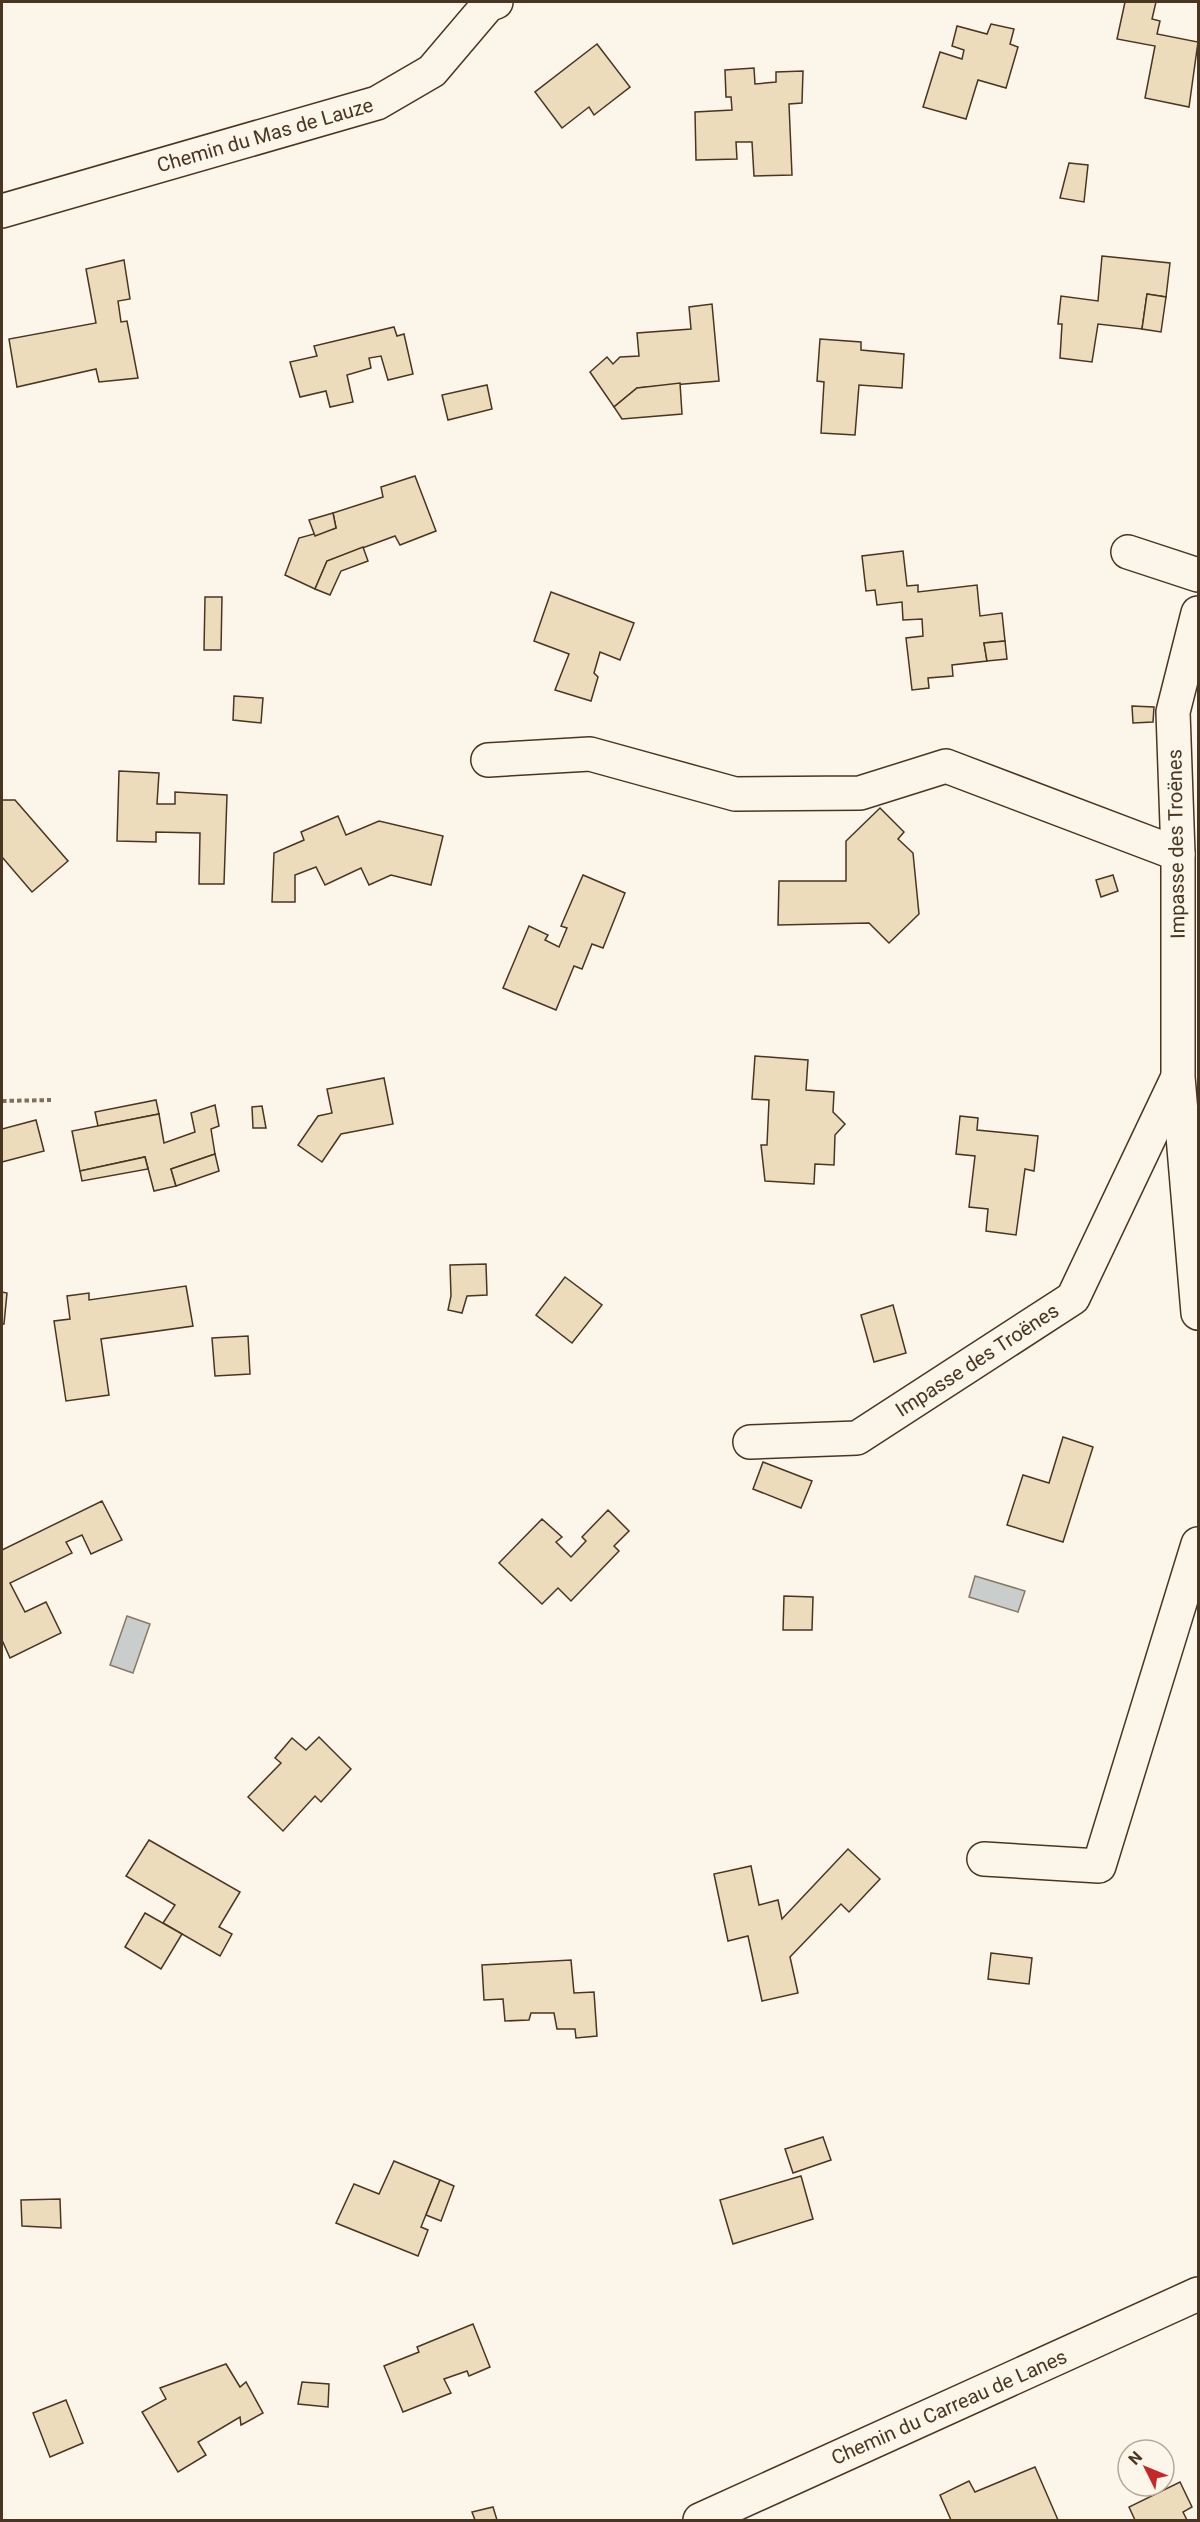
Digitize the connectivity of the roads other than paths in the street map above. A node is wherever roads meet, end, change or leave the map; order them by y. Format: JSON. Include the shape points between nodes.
{"nodes":[{"id":1,"x":496,"y":2,"type":"edge"},
{"id":2,"x":2,"y":211,"type":"edge"},
{"id":3,"x":1128,"y":552,"type":"dead end"},
{"id":4,"x":1198,"y":575,"type":"edge"},
{"id":5,"x":1198,"y":613,"type":"edge"},
{"id":6,"x":488,"y":760,"type":"dead end"},
{"id":7,"x":1178,"y":854,"type":"junction"},
{"id":8,"x":1178,"y":1077,"type":"junction"},
{"id":9,"x":1198,"y":1313,"type":"edge"},
{"id":10,"x":750,"y":1442,"type":"dead end"},
{"id":11,"x":1198,"y":1544,"type":"edge"},
{"id":12,"x":984,"y":1859,"type":"dead end"},
{"id":13,"x":1198,"y":2294,"type":"edge"},
{"id":14,"x":700,"y":2520,"type":"edge"}],
"edges":[{"from":1,"to":2,"type":"street","name":"Chemin du Mas de Lauze","via":[[488,5],[432,71],[376,104]]},
{"from":3,"to":4,"type":"street"},
{"from":5,"to":7,"type":"street","name":"Impasse des Troënes","via":[[1173,712]]},
{"from":6,"to":7,"type":"street","via":[[590,753],[735,794],[860,794],[946,766]]},
{"from":7,"to":8,"type":"street","name":"Impasse des Troënes"},
{"from":8,"to":9,"type":"street","name":"Impasse des Troënes"},
{"from":8,"to":10,"type":"street","name":"Impasse des Troënes","via":[[1073,1298],[857,1438]]},
{"from":11,"to":12,"type":"street","via":[[1099,1866]]},
{"from":13,"to":14,"type":"street","name":"Chemin du Carreau de Lanes"}]}
